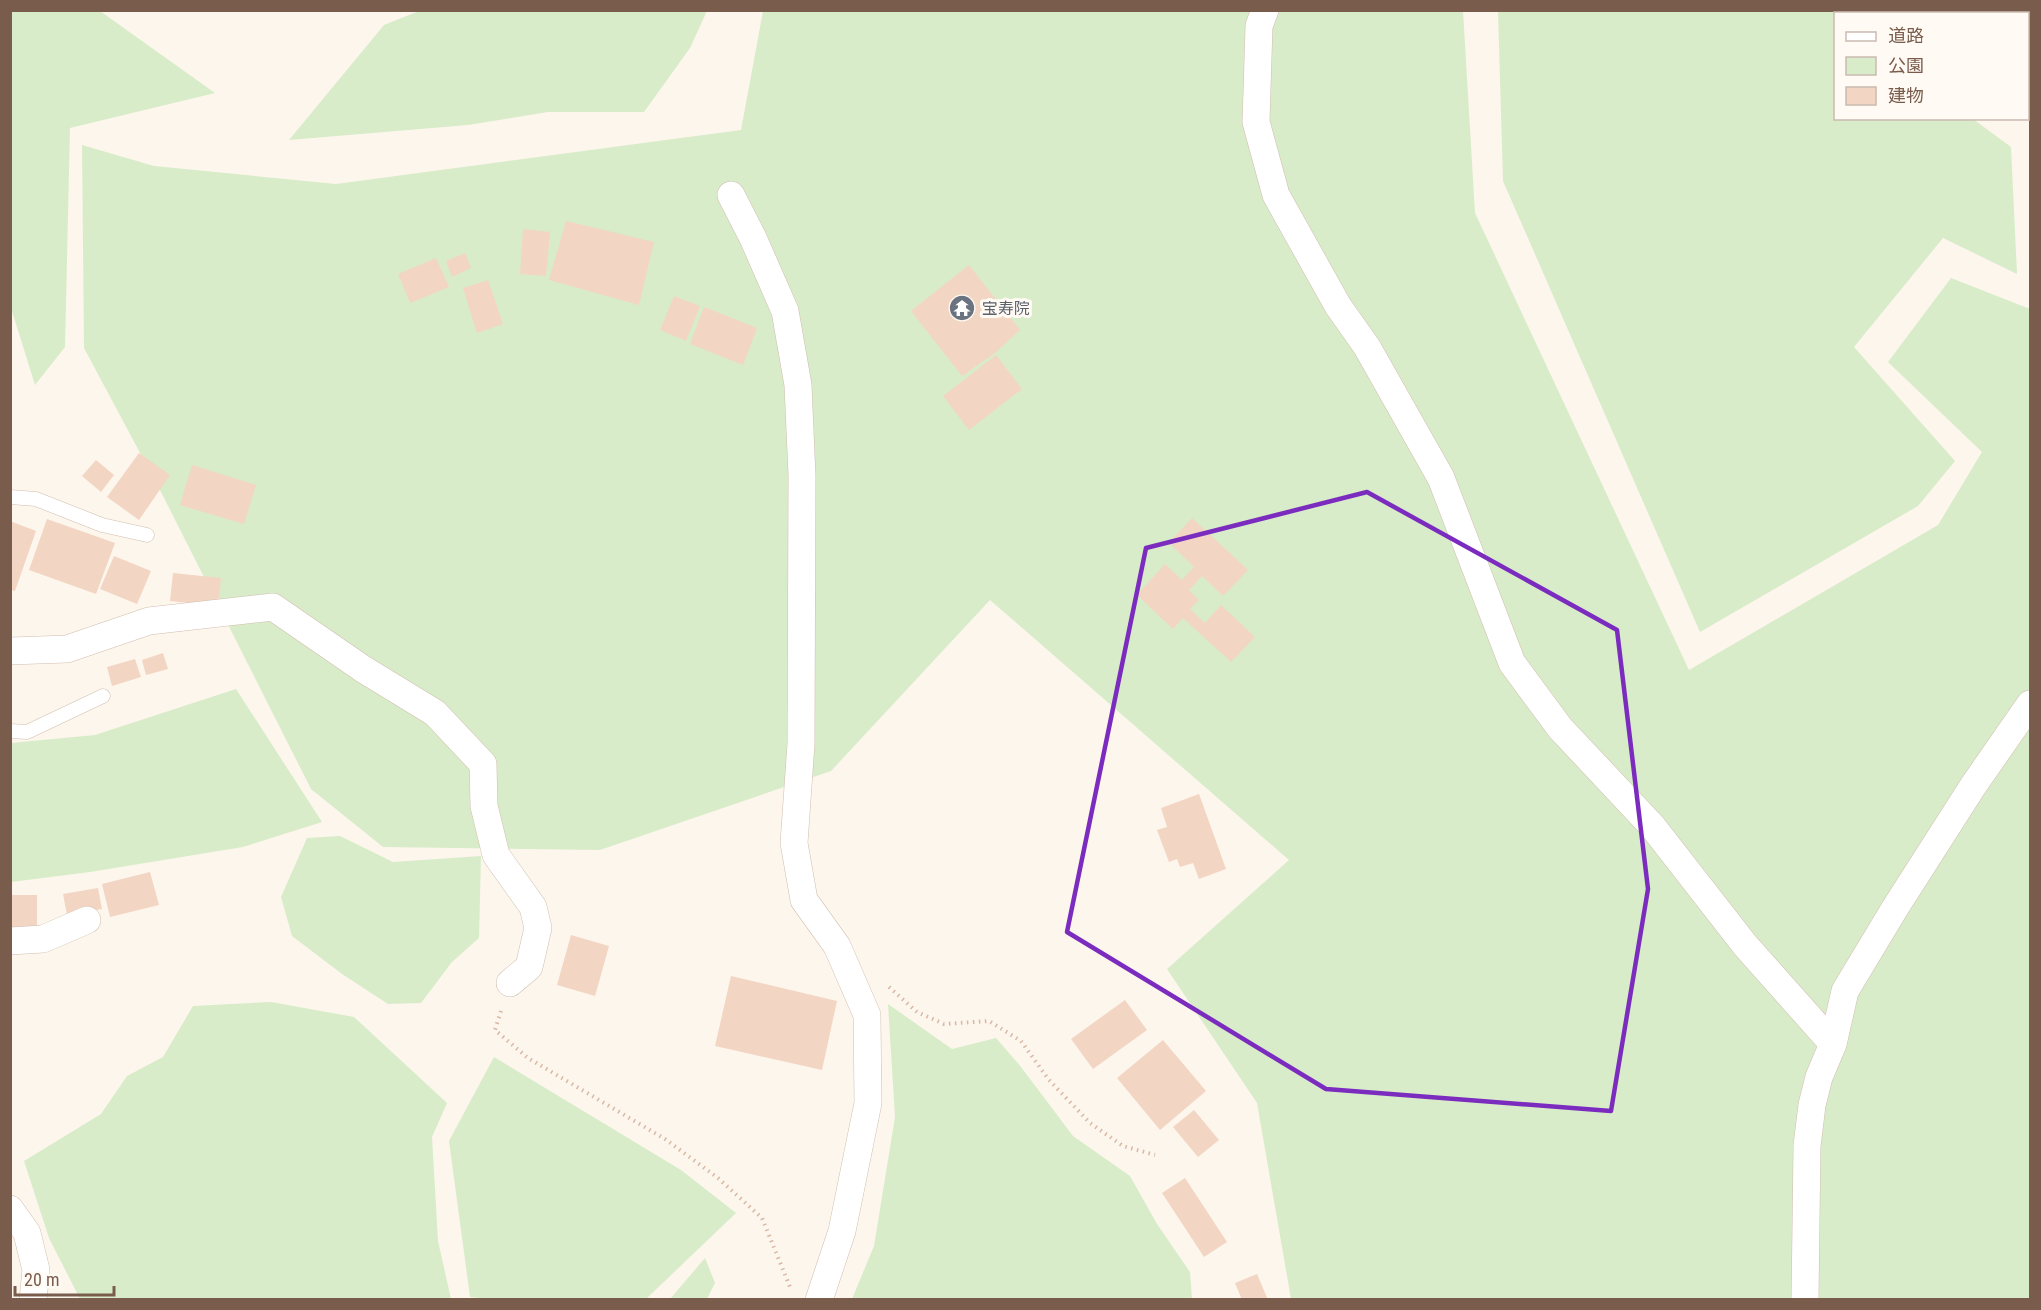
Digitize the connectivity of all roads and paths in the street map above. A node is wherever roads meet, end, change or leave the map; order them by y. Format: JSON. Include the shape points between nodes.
{"nodes":[{"id":1,"x":1265,"y":10,"type":"edge"},
{"id":2,"x":731,"y":195,"type":"dead end"},
{"id":3,"x":10,"y":497,"type":"edge"},
{"id":4,"x":147,"y":536,"type":"dead end"},
{"id":5,"x":10,"y":651,"type":"edge"},
{"id":6,"x":103,"y":696,"type":"dead end"},
{"id":7,"x":2031,"y":704,"type":"edge"},
{"id":8,"x":10,"y":731,"type":"edge"},
{"id":9,"x":87,"y":920,"type":"dead end"},
{"id":10,"x":10,"y":941,"type":"edge"},
{"id":11,"x":851,"y":977,"type":"junction"},
{"id":12,"x":510,"y":983,"type":"joint"},
{"id":13,"x":1833,"y":1044,"type":"junction"},
{"id":14,"x":1155,"y":1155,"type":"dead end"},
{"id":15,"x":10,"y":1209,"type":"edge"},
{"id":16,"x":19,"y":1232,"type":"edge"},
{"id":17,"x":790,"y":1292,"type":"dead end"},
{"id":18,"x":33,"y":1299,"type":"edge"},
{"id":19,"x":819,"y":1299,"type":"edge"},
{"id":20,"x":1805,"y":1299,"type":"edge"}],
"edges":[{"from":1,"to":13,"type":"street","via":[[1259,26],[1256,122],[1276,195],[1440,478],[1512,663],[1560,728],[1653,827],[1745,945]]},
{"from":2,"to":11,"type":"street","via":[[785,311],[798,385],[802,476],[801,744],[794,843],[804,900],[837,946]]},
{"from":3,"to":4,"type":"lane","via":[[36,499],[102,525]]},
{"from":5,"to":12,"type":"street","via":[[67,650],[149,621],[273,608],[435,713],[483,764],[484,806],[496,855],[534,907],[538,928],[529,967]]},
{"from":6,"to":8,"type":"lane","via":[[27,732]]},
{"from":7,"to":13,"type":"street","via":[[1973,786],[1845,991]]},
{"from":9,"to":10,"type":"street","via":[[43,939]]},
{"from":11,"to":14,"type":"path","via":[[886,985],[917,1012],[944,1024],[989,1021],[1021,1041],[1049,1080],[1090,1123],[1124,1146]]},
{"from":11,"to":19,"type":"street","via":[[867,1015],[868,1103],[842,1231]]},
{"from":12,"to":17,"type":"path","via":[[495,1030],[528,1058],[664,1139],[718,1178],[762,1218]]},
{"from":13,"to":20,"type":"street","via":[[1819,1077],[1807,1146]]},
{"from":15,"to":16,"type":"street"},
{"from":16,"to":18,"type":"street","via":[[36,1270]]}]}
